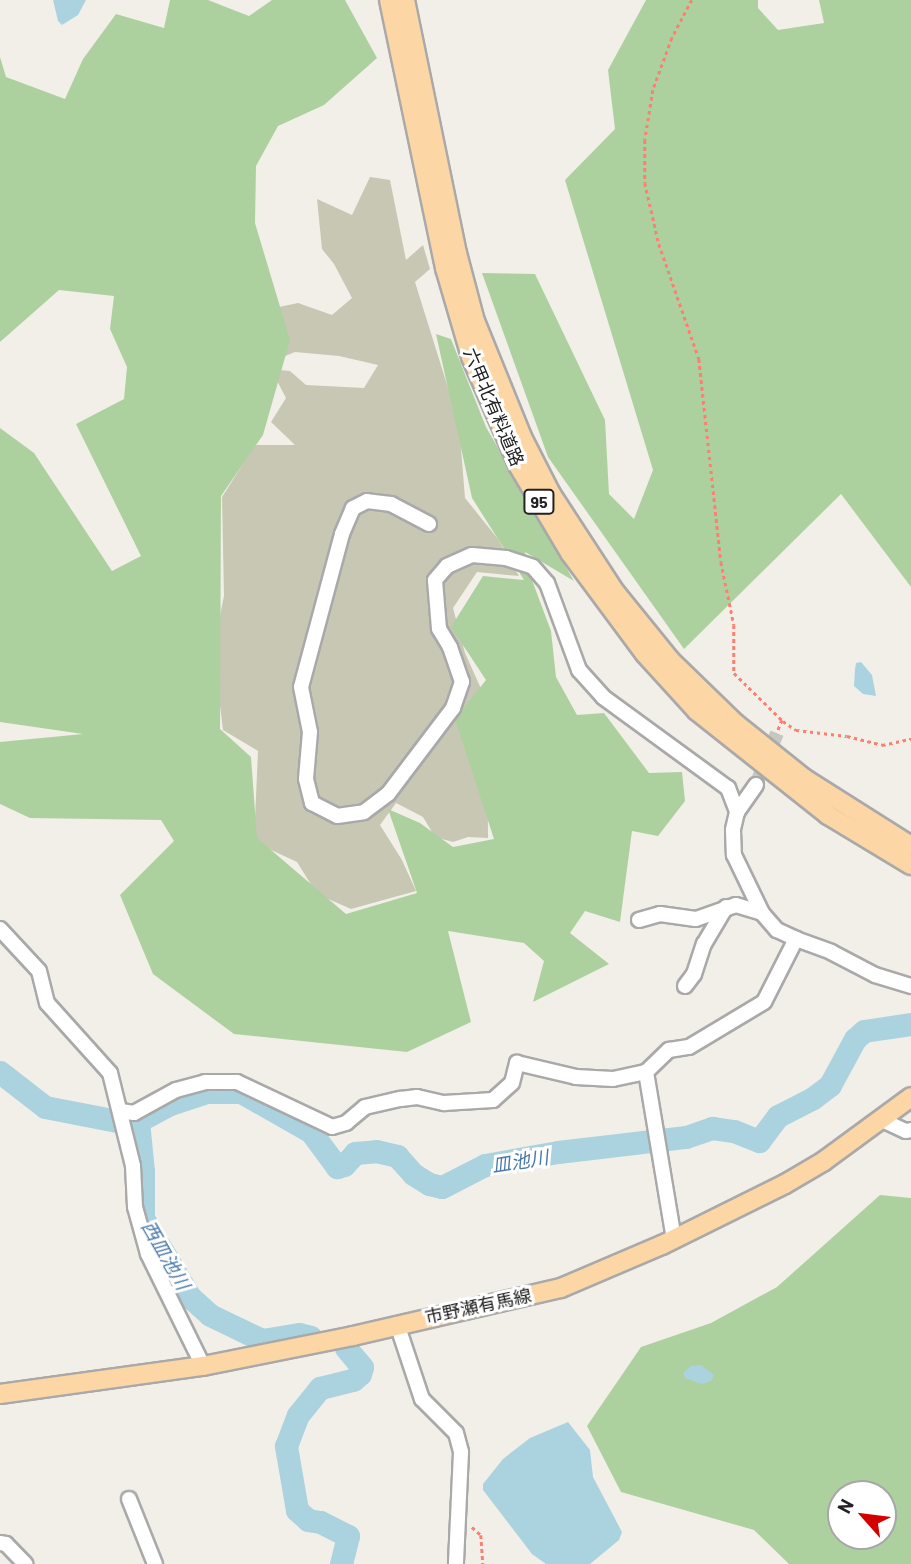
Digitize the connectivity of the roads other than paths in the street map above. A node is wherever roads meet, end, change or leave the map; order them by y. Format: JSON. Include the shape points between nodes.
{"nodes":[{"id":1,"x":389,"y":0,"type":"edge"},
{"id":2,"x":405,"y":0,"type":"edge"},
{"id":3,"x":429,"y":524,"type":"dead end"},
{"id":4,"x":756,"y":785,"type":"tunnel mouth"},
{"id":5,"x":737,"y":812,"type":"junction"},
{"id":6,"x":911,"y":846,"type":"edge"},
{"id":7,"x":911,"y":864,"type":"edge"},
{"id":8,"x":726,"y":907,"type":"junction"},
{"id":9,"x":762,"y":913,"type":"junction"},
{"id":10,"x":639,"y":920,"type":"dead end"},
{"id":11,"x":0,"y":929,"type":"edge"},
{"id":12,"x":796,"y":939,"type":"junction"},
{"id":13,"x":685,"y":986,"type":"dead end"},
{"id":14,"x":911,"y":986,"type":"edge"},
{"id":15,"x":646,"y":1072,"type":"junction"},
{"id":16,"x":911,"y":1097,"type":"edge"},
{"id":17,"x":122,"y":1113,"type":"junction"},
{"id":18,"x":882,"y":1120,"type":"junction"},
{"id":19,"x":911,"y":1130,"type":"edge"},
{"id":20,"x":674,"y":1239,"type":"junction"},
{"id":21,"x":397,"y":1324,"type":"junction"},
{"id":22,"x":203,"y":1366,"type":"junction"},
{"id":23,"x":0,"y":1394,"type":"edge"},
{"id":24,"x":129,"y":1499,"type":"dead end"},
{"id":25,"x":0,"y":1543,"type":"edge"},
{"id":26,"x":25,"y":1564,"type":"edge"},
{"id":27,"x":155,"y":1564,"type":"edge"},
{"id":28,"x":456,"y":1564,"type":"edge"}],
"edges":[{"from":1,"to":7,"type":"main road","name":"六甲北有料道路","number":"95","via":[[445,268],[471,357],[519,467],[570,554],[637,645],[697,710],[828,815]]},
{"from":2,"to":6,"type":"main road","name":"六甲北有料道路","number":"95","via":[[475,321],[522,438],[551,494],[615,592],[671,661],[726,715],[805,779]]},
{"from":3,"to":5,"type":"street","via":[[391,504],[367,501],[353,508],[342,534],[301,687],[310,732],[306,779],[312,803],[337,816],[364,811],[388,794],[453,708],[462,682],[439,629],[435,580],[447,566],[472,555],[533,566],[547,583],[579,670],[603,697],[729,788]]},
{"from":4,"to":5,"type":"street"},
{"from":5,"to":9,"type":"street","via":[[734,856]]},
{"from":8,"to":9,"type":"street","via":[[736,905]]},
{"from":8,"to":10,"type":"street","via":[[696,919],[660,914]]},
{"from":8,"to":13,"type":"street"},
{"from":9,"to":12,"type":"street","via":[[778,930]]},
{"from":11,"to":17,"type":"street","via":[[39,971],[47,1003],[110,1073]]},
{"from":12,"to":14,"type":"street"},
{"from":12,"to":15,"type":"street","via":[[764,1002],[690,1047],[669,1050]]},
{"from":15,"to":17,"type":"street","via":[[613,1079],[576,1077],[517,1063],[512,1083],[493,1100],[444,1104],[418,1097],[401,1099],[365,1107],[346,1123],[331,1127],[237,1082],[205,1082],[176,1090],[134,1113]]},
{"from":15,"to":20,"type":"street"},
{"from":16,"to":18,"type":"main road","name":"市野瀬有馬線"},
{"from":17,"to":22,"type":"street","via":[[133,1166],[135,1207],[148,1254]]},
{"from":18,"to":19,"type":"street","via":[[906,1132]]},
{"from":18,"to":20,"type":"main road","name":"市野瀬有馬線","via":[[785,1184]]},
{"from":20,"to":21,"type":"main road","name":"市野瀬有馬線","via":[[561,1288]]},
{"from":21,"to":22,"type":"main road","name":"市野瀬有馬線"},
{"from":21,"to":28,"type":"street","via":[[422,1399],[456,1433],[461,1452]]},
{"from":22,"to":23,"type":"main road","name":"市野瀬有馬線"},
{"from":24,"to":27,"type":"street"},
{"from":25,"to":26,"type":"street"}]}
